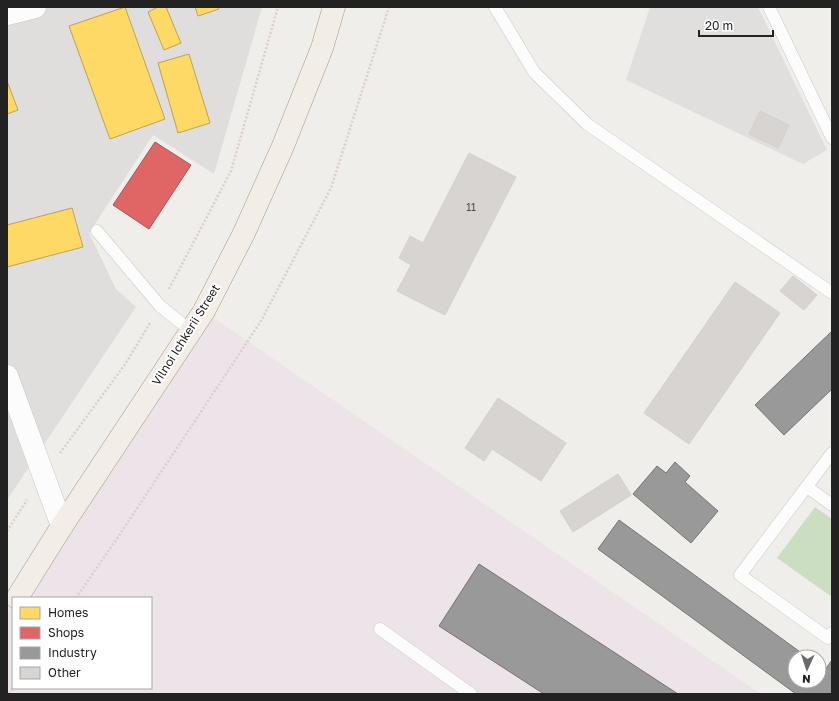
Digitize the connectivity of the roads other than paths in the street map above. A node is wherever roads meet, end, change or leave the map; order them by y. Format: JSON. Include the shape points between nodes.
{"nodes":[{"id":1,"x":35,"y":7,"type":"edge"},
{"id":2,"x":334,"y":7,"type":"edge"},
{"id":3,"x":495,"y":7,"type":"edge"},
{"id":4,"x":769,"y":7,"type":"edge"},
{"id":5,"x":7,"y":14,"type":"edge"},
{"id":6,"x":832,"y":138,"type":"edge"},
{"id":7,"x":97,"y":231,"type":"dead end"},
{"id":8,"x":832,"y":293,"type":"edge"},
{"id":9,"x":190,"y":331,"type":"junction"},
{"id":10,"x":7,"y":376,"type":"edge"},
{"id":11,"x":832,"y":453,"type":"edge"},
{"id":12,"x":807,"y":487,"type":"junction"},
{"id":13,"x":832,"y":505,"type":"edge"},
{"id":14,"x":62,"y":526,"type":"junction"},
{"id":15,"x":18,"y":597,"type":"edge"},
{"id":16,"x":380,"y":630,"type":"dead end"},
{"id":17,"x":832,"y":633,"type":"edge"},
{"id":18,"x":470,"y":694,"type":"edge"}],
"edges":[{"from":1,"to":5,"type":"street"},
{"from":2,"to":9,"type":"main road","name":"Vilnoi Ichkerii Street","via":[[322,48],[283,146],[244,233],[204,311]]},
{"from":3,"to":8,"type":"lane","via":[[534,72],[586,124]]},
{"from":4,"to":6,"type":"lane"},
{"from":7,"to":9,"type":"lane","via":[[160,306]]},
{"from":9,"to":14,"type":"main road","name":"Vilnoi Ichkerii Street"},
{"from":10,"to":14,"type":"street"},
{"from":11,"to":12,"type":"lane"},
{"from":12,"to":13,"type":"lane"},
{"from":12,"to":17,"type":"lane","via":[[740,575],[828,638]]},
{"from":14,"to":15,"type":"main road","name":"Vilnoi Ichkerii Street"},
{"from":16,"to":18,"type":"lane"}]}
